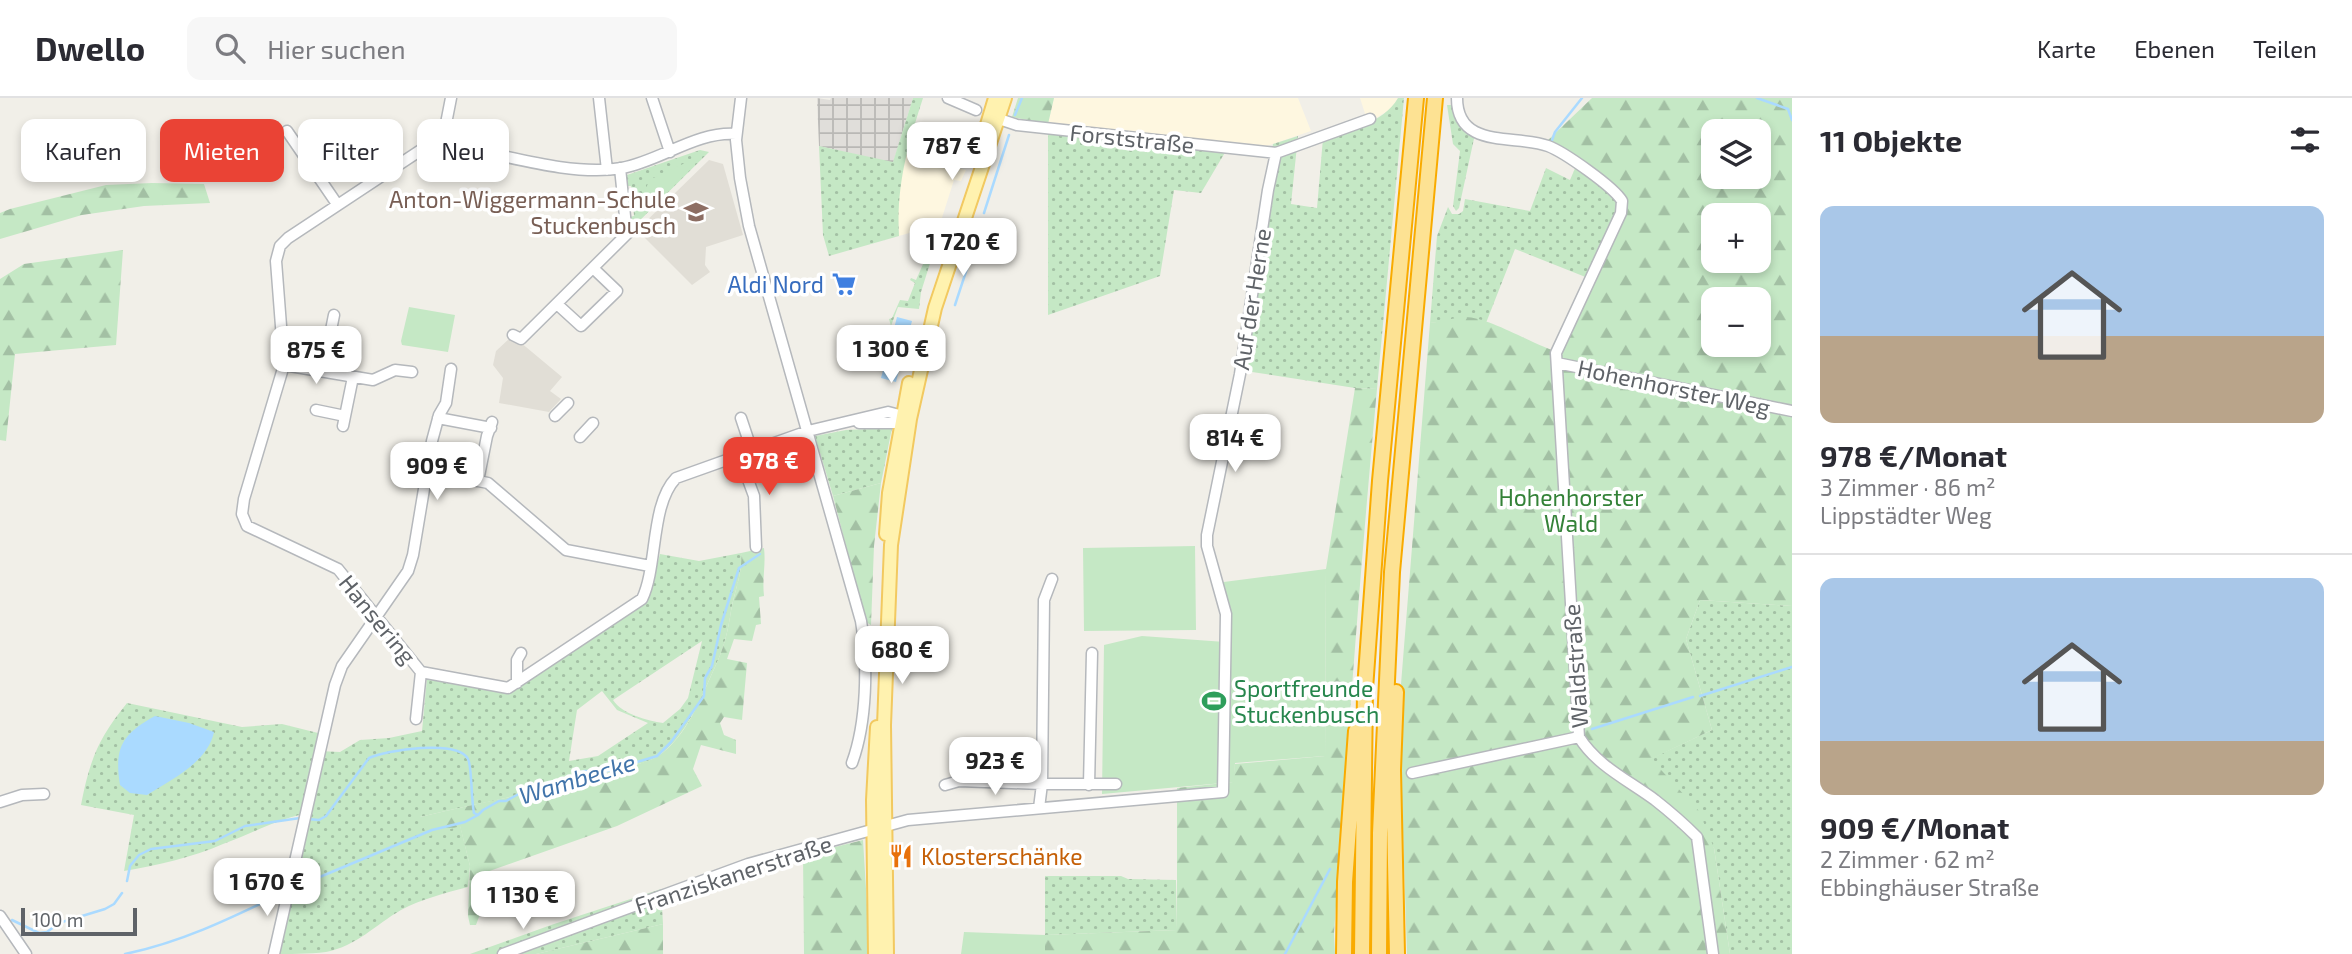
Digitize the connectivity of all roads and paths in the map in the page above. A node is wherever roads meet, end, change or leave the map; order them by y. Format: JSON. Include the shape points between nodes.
{"nodes":[{"id":1,"x":451,"y":98,"type":"edge"},
{"id":2,"x":599,"y":98,"type":"edge"},
{"id":3,"x":652,"y":98,"type":"edge"},
{"id":4,"x":741,"y":98,"type":"edge"},
{"id":5,"x":948,"y":98,"type":"edge"},
{"id":6,"x":995,"y":98,"type":"edge"},
{"id":7,"x":1005,"y":98,"type":"edge"},
{"id":8,"x":1416,"y":98,"type":"edge"},
{"id":9,"x":1435,"y":98,"type":"edge"},
{"id":10,"x":1457,"y":98,"type":"edge"},
{"id":11,"x":976,"y":110,"type":"dead end"},
{"id":12,"x":993,"y":117,"type":"junction"},
{"id":13,"x":447,"y":119,"type":"edge"},
{"id":14,"x":1370,"y":119,"type":"dead end"},
{"id":15,"x":287,"y":131,"type":"dead end"},
{"id":16,"x":736,"y":134,"type":"junction"},
{"id":17,"x":417,"y":151,"type":"edge"},
{"id":18,"x":670,"y":152,"type":"junction"},
{"id":19,"x":1276,"y":153,"type":"junction"},
{"id":20,"x":509,"y":156,"type":"edge"},
{"id":21,"x":620,"y":168,"type":"junction"},
{"id":22,"x":607,"y":170,"type":"junction"},
{"id":23,"x":337,"y":204,"type":"junction"},
{"id":24,"x":594,"y":269,"type":"junction"},
{"id":25,"x":558,"y":305,"type":"junction"},
{"id":26,"x":334,"y":315,"type":"dead end"},
{"id":27,"x":513,"y":335,"type":"dead end"},
{"id":28,"x":1557,"y":363,"type":"junction"},
{"id":29,"x":284,"y":365,"type":"junction"},
{"id":30,"x":452,"y":369,"type":"dead end"},
{"id":31,"x":412,"y":372,"type":"dead end"},
{"id":32,"x":350,"y":377,"type":"junction"},
{"id":33,"x":568,"y":403,"type":"dead end"},
{"id":34,"x":316,"y":410,"type":"dead end"},
{"id":35,"x":1792,"y":411,"type":"edge"},
{"id":36,"x":555,"y":416,"type":"dead end"},
{"id":37,"x":438,"y":418,"type":"junction"},
{"id":38,"x":741,"y":418,"type":"dead end"},
{"id":39,"x":904,"y":419,"type":"junction"},
{"id":40,"x":593,"y":423,"type":"dead end"},
{"id":41,"x":808,"y":431,"type":"junction"},
{"id":42,"x":580,"y":437,"type":"dead end"},
{"id":43,"x":752,"y":451,"type":"junction"},
{"id":44,"x":739,"y":455,"type":"junction"},
{"id":45,"x":426,"y":472,"type":"junction"},
{"id":46,"x":478,"y":481,"type":"junction"},
{"id":47,"x":756,"y":547,"type":"dead end"},
{"id":48,"x":650,"y":566,"type":"junction"},
{"id":49,"x":1052,"y":579,"type":"dead end"},
{"id":50,"x":377,"y":618,"type":"junction"},
{"id":51,"x":1388,"y":639,"type":"junction"},
{"id":52,"x":521,"y":653,"type":"dead end"},
{"id":53,"x":1092,"y":653,"type":"dead end"},
{"id":54,"x":421,"y":672,"type":"junction"},
{"id":55,"x":517,"y":683,"type":"junction"},
{"id":56,"x":1365,"y":689,"type":"junction"},
{"id":57,"x":416,"y":719,"type":"dead end"},
{"id":58,"x":1579,"y":737,"type":"junction"},
{"id":59,"x":852,"y":763,"type":"dead end"},
{"id":60,"x":1412,"y":773,"type":"dead end"},
{"id":61,"x":1042,"y":784,"type":"junction"},
{"id":62,"x":1116,"y":784,"type":"dead end"},
{"id":63,"x":945,"y":785,"type":"dead end"},
{"id":64,"x":1089,"y":785,"type":"junction"},
{"id":65,"x":1223,"y":792,"type":"joint"},
{"id":66,"x":44,"y":794,"type":"dead end"},
{"id":67,"x":0,"y":802,"type":"edge"},
{"id":68,"x":1039,"y":808,"type":"junction"},
{"id":69,"x":879,"y":827,"type":"junction"},
{"id":70,"x":0,"y":916,"type":"edge"},
{"id":71,"x":26,"y":954,"type":"edge"},
{"id":72,"x":274,"y":954,"type":"edge"},
{"id":73,"x":503,"y":954,"type":"edge"},
{"id":74,"x":875,"y":954,"type":"edge"},
{"id":75,"x":887,"y":954,"type":"edge"},
{"id":76,"x":1344,"y":954,"type":"edge"},
{"id":77,"x":1362,"y":954,"type":"edge"},
{"id":78,"x":1379,"y":954,"type":"edge"},
{"id":79,"x":1397,"y":954,"type":"edge"},
{"id":80,"x":1713,"y":954,"type":"edge"}],
"edges":[{"from":1,"to":13,"type":"street"},
{"from":2,"to":22,"type":"street"},
{"from":3,"to":18,"type":"street"},
{"from":4,"to":16,"type":"street"},
{"from":5,"to":11,"type":"street"},
{"from":6,"to":12,"type":"main road"},
{"from":7,"to":12,"type":"main road"},
{"from":8,"to":56,"type":"highway"},
{"from":9,"to":51,"type":"highway"},
{"from":10,"to":28,"type":"street","name":"Waldstraße","via":[[1461,117],[1472,131],[1547,146],[1622,201],[1556,353]]},
{"from":12,"to":19,"type":"street","name":"Forststraße","via":[[1017,125]]},
{"from":12,"to":39,"type":"main road"},
{"from":14,"to":19,"type":"street"},
{"from":15,"to":23,"type":"street"},
{"from":16,"to":18,"type":"street","via":[[706,138]]},
{"from":16,"to":41,"type":"street","via":[[749,226]]},
{"from":17,"to":23,"type":"street","name":"Hansering"},
{"from":18,"to":21,"type":"street"},
{"from":19,"to":65,"type":"street","name":"Auf der Herne","via":[[1240,374],[1207,536],[1226,614]]},
{"from":20,"to":22,"type":"street"},
{"from":21,"to":22,"type":"street"},
{"from":21,"to":24,"type":"street","via":[[626,226],[631,230]]},
{"from":23,"to":29,"type":"street","name":"Hansering","via":[[288,238],[277,254]]},
{"from":24,"to":25,"type":"street"},
{"from":24,"to":25,"type":"street","via":[[617,291],[580,326]]},
{"from":25,"to":27,"type":"street","via":[[521,339]]},
{"from":26,"to":32,"type":"street","via":[[328,345]]},
{"from":28,"to":35,"type":"street","name":"Hohenhorster Weg"},
{"from":28,"to":58,"type":"street","name":"Waldstraße"},
{"from":29,"to":32,"type":"street"},
{"from":29,"to":50,"type":"street","name":"Hansering","via":[[244,499],[243,521],[338,569]]},
{"from":30,"to":37,"type":"street","via":[[446,403]]},
{"from":31,"to":32,"type":"street","via":[[395,370],[373,380]]},
{"from":32,"to":34,"type":"street","via":[[344,421]]},
{"from":33,"to":36,"type":"street"},
{"from":37,"to":45,"type":"street"},
{"from":37,"to":46,"type":"street","via":[[492,425]]},
{"from":38,"to":43,"type":"street"},
{"from":39,"to":41,"type":"street"},
{"from":39,"to":69,"type":"main road","via":[[887,510],[874,760]]},
{"from":40,"to":42,"type":"street"},
{"from":41,"to":43,"type":"street"},
{"from":41,"to":59,"type":"street","via":[[865,646],[867,666]]},
{"from":43,"to":44,"type":"street"},
{"from":44,"to":47,"type":"street","via":[[754,496]]},
{"from":44,"to":48,"type":"street","via":[[685,474],[670,485]]},
{"from":45,"to":46,"type":"street"},
{"from":45,"to":50,"type":"street","via":[[408,571]]},
{"from":46,"to":48,"type":"street","via":[[488,483],[566,550]]},
{"from":48,"to":55,"type":"street","via":[[639,603]]},
{"from":49,"to":61,"type":"street","via":[[1044,600]]},
{"from":50,"to":54,"type":"street","name":"Hansering"},
{"from":50,"to":72,"type":"street","via":[[342,666],[335,685]]},
{"from":51,"to":78,"type":"highway"},
{"from":51,"to":79,"type":"highway","via":[[1396,689]]},
{"from":52,"to":55,"type":"street"},
{"from":53,"to":64,"type":"street"},
{"from":54,"to":55,"type":"street","name":"Hansering","via":[[508,688]]},
{"from":54,"to":57,"type":"street","name":"Hansering"},
{"from":56,"to":76,"type":"highway","via":[[1357,709]]},
{"from":56,"to":77,"type":"highway"},
{"from":58,"to":60,"type":"street"},
{"from":58,"to":80,"type":"street","name":"Waldstraße","via":[[1605,767],[1697,837]]},
{"from":61,"to":63,"type":"street","via":[[959,781]]},
{"from":61,"to":64,"type":"street"},
{"from":61,"to":68,"type":"street"},
{"from":62,"to":64,"type":"street"},
{"from":65,"to":68,"type":"street","name":"Franziskanerstraße"},
{"from":66,"to":67,"type":"street"},
{"from":68,"to":69,"type":"street","name":"Franziskanerstraße","via":[[908,820]]},
{"from":69,"to":73,"type":"street","name":"Franziskanerstraße","via":[[737,868]]},
{"from":69,"to":74,"type":"main road"},
{"from":69,"to":75,"type":"main road"},
{"from":70,"to":71,"type":"street"}]}
